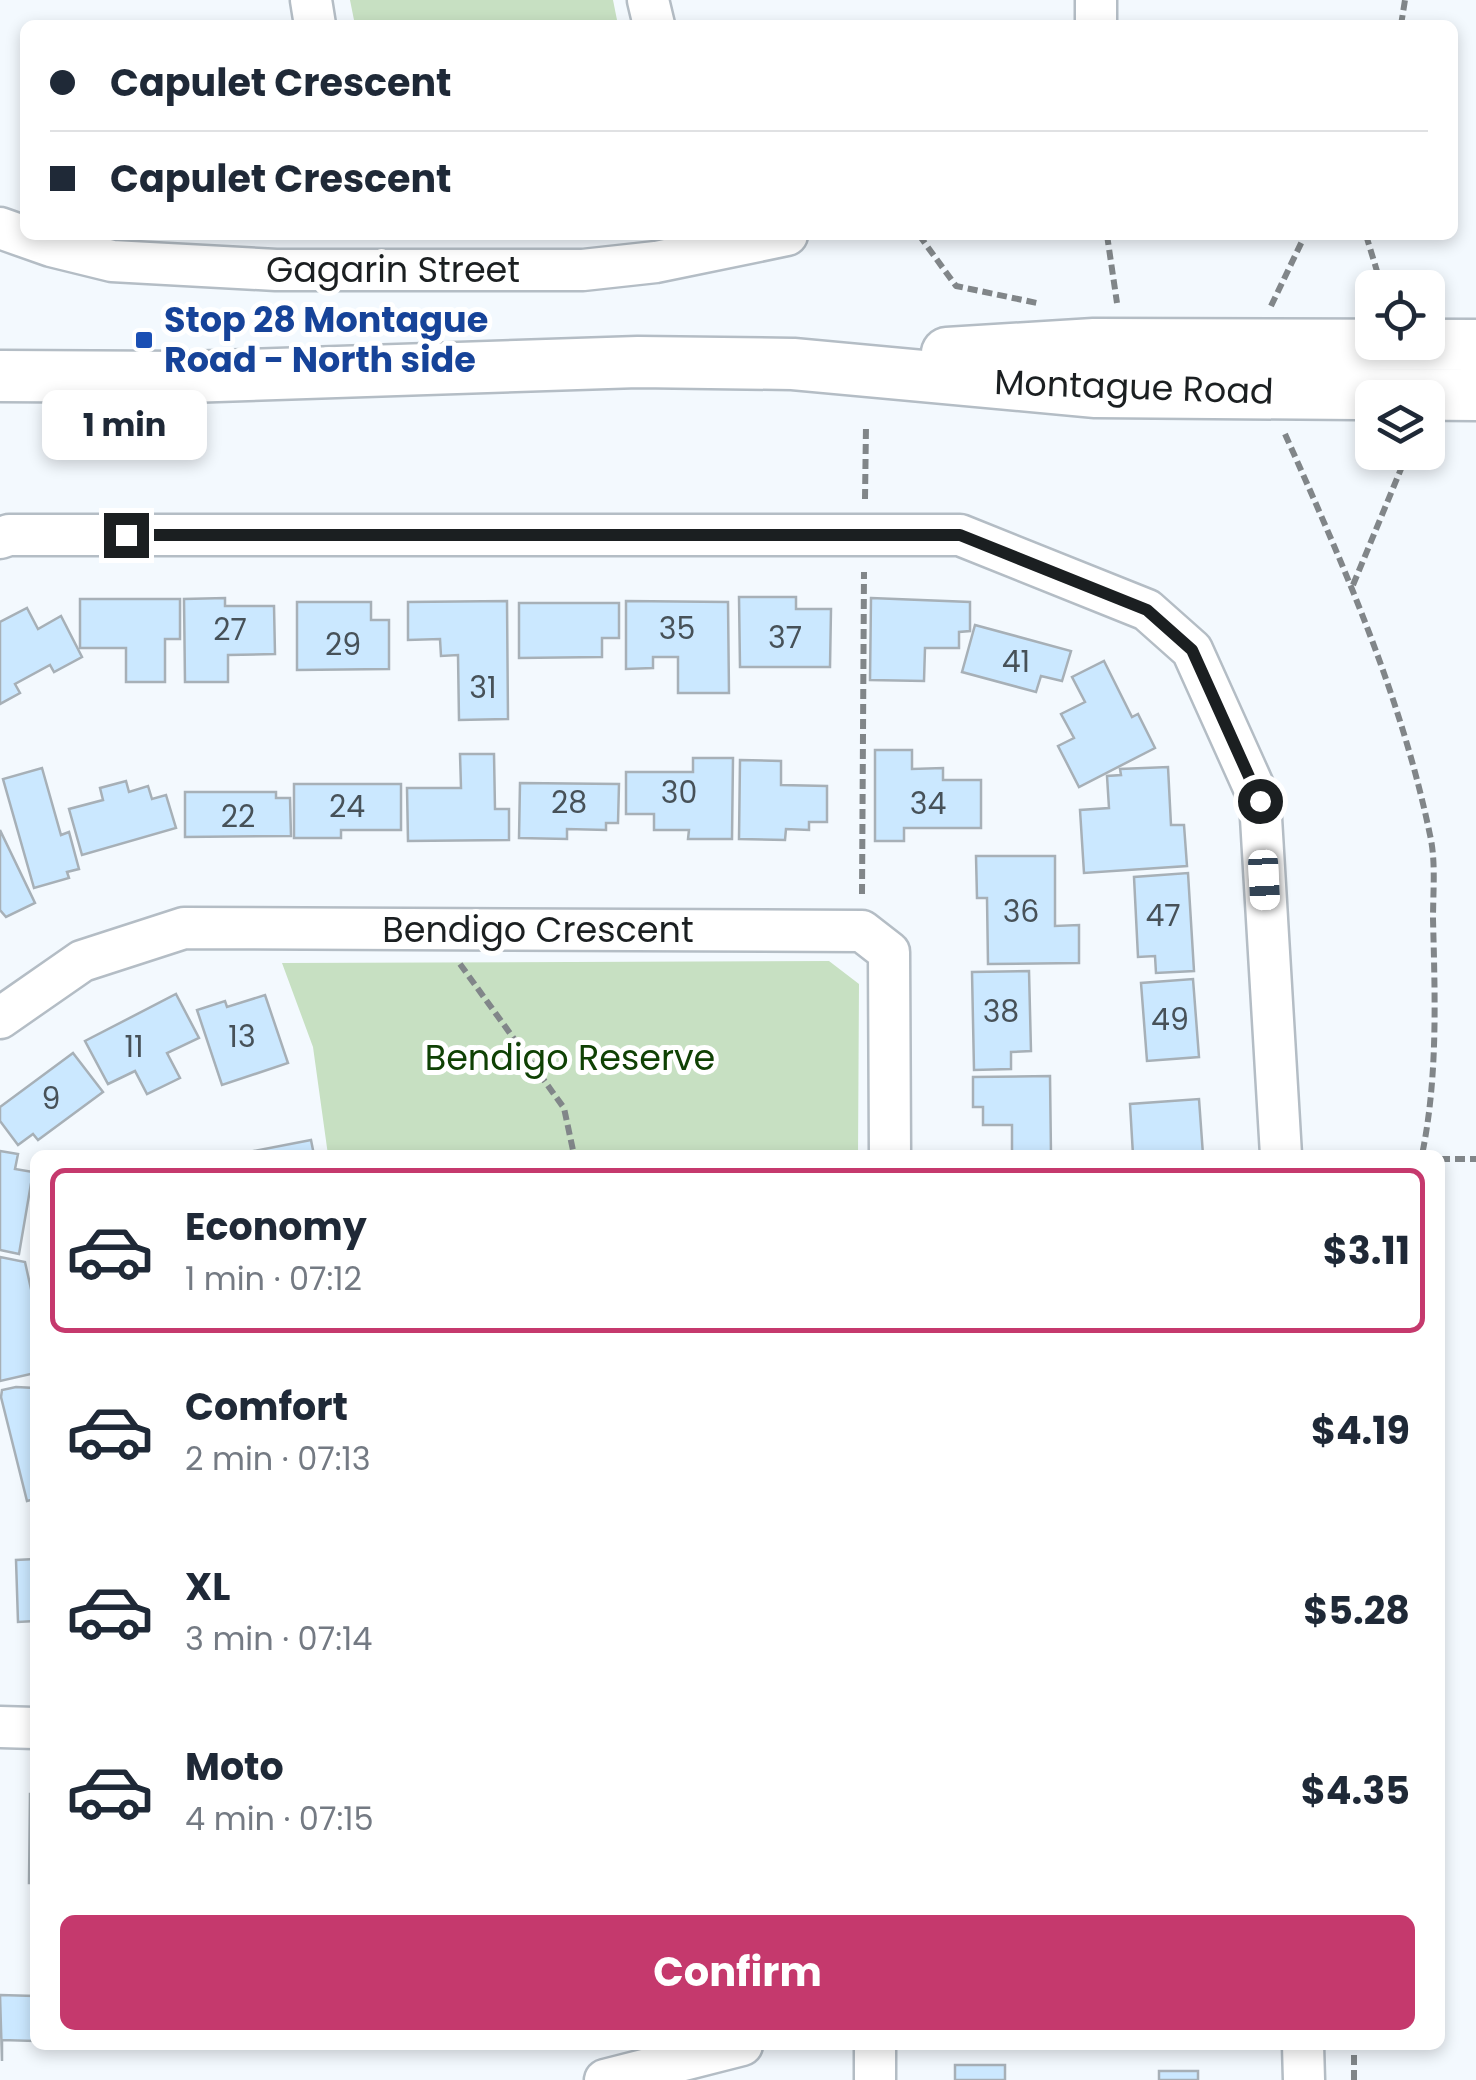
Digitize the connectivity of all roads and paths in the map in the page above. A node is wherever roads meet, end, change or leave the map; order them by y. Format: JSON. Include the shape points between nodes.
{"nodes":[{"id":1,"x":34,"y":240,"type":"edge"},
{"id":2,"x":741,"y":240,"type":"edge"},
{"id":3,"x":923,"y":240,"type":"edge"},
{"id":4,"x":1107,"y":240,"type":"edge"},
{"id":5,"x":1302,"y":240,"type":"edge"},
{"id":6,"x":1368,"y":240,"type":"edge"},
{"id":7,"x":705,"y":244,"type":"edge"},
{"id":8,"x":358,"y":253,"type":"edge"},
{"id":9,"x":1377,"y":270,"type":"edge"},
{"id":10,"x":1047,"y":306,"type":"dead end"},
{"id":11,"x":1120,"y":321,"type":"dead end"},
{"id":12,"x":1256,"y":344,"type":"junction"},
{"id":13,"x":1476,"y":345,"type":"edge"},
{"id":14,"x":793,"y":364,"type":"junction"},
{"id":15,"x":0,"y":376,"type":"edge"},
{"id":16,"x":1266,"y":393,"type":"junction"},
{"id":17,"x":1476,"y":395,"type":"edge"},
{"id":18,"x":866,"y":426,"type":"dead end"},
{"id":19,"x":1400,"y":470,"type":"edge"},
{"id":20,"x":864,"y":536,"type":"junction"},
{"id":21,"x":0,"y":538,"type":"edge"},
{"id":22,"x":1352,"y":586,"type":"junction"},
{"id":23,"x":862,"y":930,"type":"junction"},
{"id":24,"x":436,"y":931,"type":"junction"},
{"id":25,"x":0,"y":1018,"type":"edge"},
{"id":26,"x":573,"y":1150,"type":"edge"},
{"id":27,"x":890,"y":1150,"type":"edge"},
{"id":28,"x":1280,"y":1150,"type":"edge"},
{"id":29,"x":1423,"y":1150,"type":"edge"},
{"id":30,"x":1445,"y":1159,"type":"edge"},
{"id":31,"x":1476,"y":1159,"type":"edge"},
{"id":32,"x":0,"y":1728,"type":"edge"},
{"id":33,"x":30,"y":1728,"type":"edge"},
{"id":34,"x":722,"y":2050,"type":"edge"},
{"id":35,"x":875,"y":2050,"type":"edge"},
{"id":36,"x":1304,"y":2050,"type":"edge"},
{"id":37,"x":1354,"y":2050,"type":"edge"},
{"id":38,"x":605,"y":2080,"type":"edge"},
{"id":39,"x":875,"y":2080,"type":"edge"},
{"id":40,"x":1304,"y":2080,"type":"edge"},
{"id":41,"x":1354,"y":2080,"type":"edge"}],
"edges":[{"from":1,"to":8,"type":"street","name":"Gagarin Street","via":[[112,261],[276,270]]},
{"from":2,"to":7,"type":"street","name":"Gagarin Street"},
{"from":3,"to":10,"type":"path","via":[[956,286]]},
{"from":4,"to":11,"type":"path"},
{"from":5,"to":12,"type":"path"},
{"from":6,"to":9,"type":"path"},
{"from":7,"to":8,"type":"street","name":"Gagarin Street","via":[[582,270]]},
{"from":12,"to":13,"type":"main road","name":"Montague Road"},
{"from":12,"to":14,"type":"main road","name":"Montague Road","via":[[1094,344]]},
{"from":14,"to":15,"type":"main road","name":"Montague Road"},
{"from":14,"to":16,"type":"main road","name":"Montague Road","via":[[1096,392]]},
{"from":16,"to":17,"type":"main road","name":"Montague Road"},
{"from":16,"to":22,"type":"path"},
{"from":18,"to":20,"type":"path"},
{"from":19,"to":22,"type":"path"},
{"from":20,"to":21,"type":"street"},
{"from":20,"to":23,"type":"path"},
{"from":20,"to":28,"type":"street","via":[[960,535],[1147,610],[1192,650],[1260,801]]},
{"from":22,"to":29,"type":"path","via":[[1432,840],[1436,1028]]},
{"from":23,"to":24,"type":"street","name":"Bendigo Crescent"},
{"from":23,"to":27,"type":"street","via":[[889,952]]},
{"from":24,"to":25,"type":"street","name":"Bendigo Crescent","via":[[184,928],[82,960]]},
{"from":24,"to":26,"type":"path","via":[[564,1108]]},
{"from":30,"to":31,"type":"path"},
{"from":32,"to":33,"type":"street"},
{"from":34,"to":38,"type":"street"},
{"from":35,"to":39,"type":"street"},
{"from":36,"to":40,"type":"street"},
{"from":37,"to":41,"type":"path"}]}
